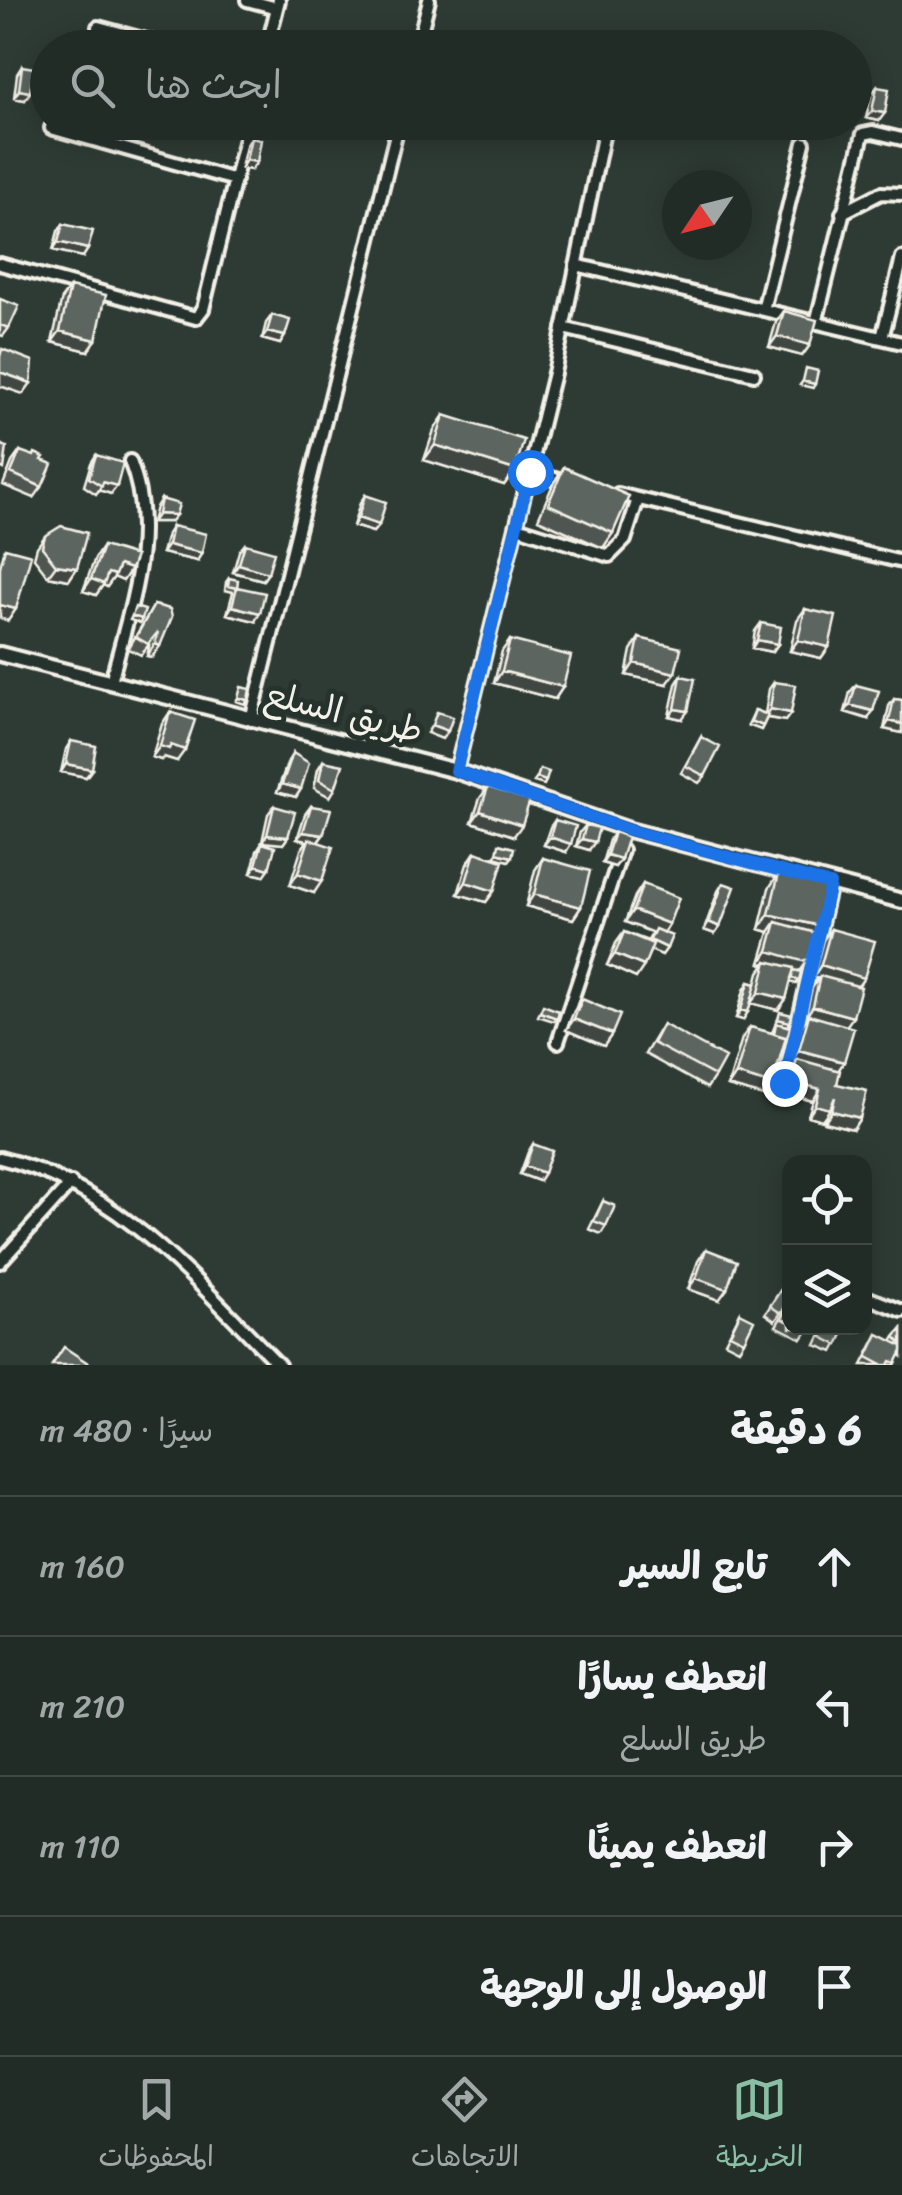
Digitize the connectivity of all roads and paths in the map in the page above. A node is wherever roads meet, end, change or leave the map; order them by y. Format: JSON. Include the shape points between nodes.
{"nodes":[{"id":1,"x":247,"y":0,"type":"edge"},
{"id":2,"x":429,"y":0,"type":"edge"},
{"id":3,"x":278,"y":4,"type":"edge"},
{"id":4,"x":98,"y":27,"type":"dead end"},
{"id":5,"x":109,"y":30,"type":"edge"},
{"id":6,"x":272,"y":30,"type":"edge"},
{"id":7,"x":422,"y":30,"type":"edge"},
{"id":8,"x":872,"y":132,"type":"edge"},
{"id":9,"x":902,"y":139,"type":"edge"},
{"id":10,"x":93,"y":140,"type":"edge"},
{"id":11,"x":245,"y":140,"type":"edge"},
{"id":12,"x":395,"y":140,"type":"edge"},
{"id":13,"x":603,"y":140,"type":"edge"},
{"id":14,"x":861,"y":140,"type":"edge"},
{"id":15,"x":804,"y":143,"type":"dead end"},
{"id":16,"x":235,"y":180,"type":"junction"},
{"id":17,"x":902,"y":194,"type":"edge"},
{"id":18,"x":842,"y":213,"type":"junction"},
{"id":19,"x":902,"y":258,"type":"edge"},
{"id":20,"x":0,"y":264,"type":"edge"},
{"id":21,"x":576,"y":265,"type":"junction"},
{"id":22,"x":763,"y":310,"type":"junction"},
{"id":23,"x":816,"y":322,"type":"junction"},
{"id":24,"x":563,"y":328,"type":"junction"},
{"id":25,"x":882,"y":338,"type":"junction"},
{"id":26,"x":902,"y":343,"type":"edge"},
{"id":27,"x":754,"y":374,"type":"dead end"},
{"id":28,"x":130,"y":461,"type":"dead end"},
{"id":29,"x":530,"y":472,"type":"junction"},
{"id":30,"x":584,"y":486,"type":"edge"},
{"id":31,"x":602,"y":490,"type":"edge"},
{"id":32,"x":638,"y":498,"type":"junction"},
{"id":33,"x":517,"y":527,"type":"junction"},
{"id":34,"x":902,"y":562,"type":"edge"},
{"id":35,"x":0,"y":654,"type":"edge"},
{"id":36,"x":110,"y":682,"type":"junction"},
{"id":37,"x":251,"y":720,"type":"junction"},
{"id":38,"x":456,"y":771,"type":"junction"},
{"id":39,"x":629,"y":830,"type":"junction"},
{"id":40,"x":830,"y":884,"type":"junction"},
{"id":41,"x":902,"y":900,"type":"edge"},
{"id":42,"x":558,"y":1042,"type":"dead end"},
{"id":43,"x":784,"y":1083,"type":"dead end"},
{"id":44,"x":0,"y":1158,"type":"edge"},
{"id":45,"x":72,"y":1184,"type":"junction"},
{"id":46,"x":0,"y":1262,"type":"edge"},
{"id":47,"x":872,"y":1299,"type":"edge"},
{"id":48,"x":902,"y":1310,"type":"edge"},
{"id":49,"x":280,"y":1365,"type":"edge"}],
"edges":[{"from":1,"to":3,"type":"street"},
{"from":2,"to":7,"type":"street"},
{"from":3,"to":6,"type":"street"},
{"from":4,"to":5,"type":"street"},
{"from":8,"to":9,"type":"street"},
{"from":10,"to":16,"type":"street"},
{"from":11,"to":16,"type":"street"},
{"from":12,"to":37,"type":"street"},
{"from":13,"to":21,"type":"street"},
{"from":14,"to":18,"type":"street"},
{"from":15,"to":22,"type":"street"},
{"from":16,"to":20,"type":"street","via":[[196,318]]},
{"from":17,"to":18,"type":"street","via":[[881,193]]},
{"from":18,"to":23,"type":"street"},
{"from":19,"to":25,"type":"street"},
{"from":21,"to":22,"type":"street"},
{"from":21,"to":24,"type":"street"},
{"from":22,"to":23,"type":"street"},
{"from":23,"to":25,"type":"street"},
{"from":24,"to":27,"type":"street"},
{"from":24,"to":29,"type":"street"},
{"from":25,"to":26,"type":"street"},
{"from":28,"to":36,"type":"street","via":[[143,541]]},
{"from":29,"to":30,"type":"street"},
{"from":29,"to":33,"type":"street"},
{"from":31,"to":32,"type":"street"},
{"from":32,"to":33,"type":"street","via":[[625,540],[609,556]]},
{"from":32,"to":34,"type":"street"},
{"from":33,"to":38,"type":"street"},
{"from":35,"to":36,"type":"street","name":"طريق السلع"},
{"from":36,"to":37,"type":"street","name":"طريق السلع"},
{"from":37,"to":38,"type":"street","name":"طريق السلع"},
{"from":38,"to":39,"type":"street","name":"طريق السلع"},
{"from":39,"to":40,"type":"street","name":"طريق السلع"},
{"from":39,"to":42,"type":"street"},
{"from":40,"to":41,"type":"street","name":"طريق السلع"},
{"from":40,"to":43,"type":"street"},
{"from":44,"to":45,"type":"street"},
{"from":45,"to":46,"type":"street"},
{"from":45,"to":49,"type":"street","via":[[154,1240]]},
{"from":47,"to":48,"type":"street"}]}
